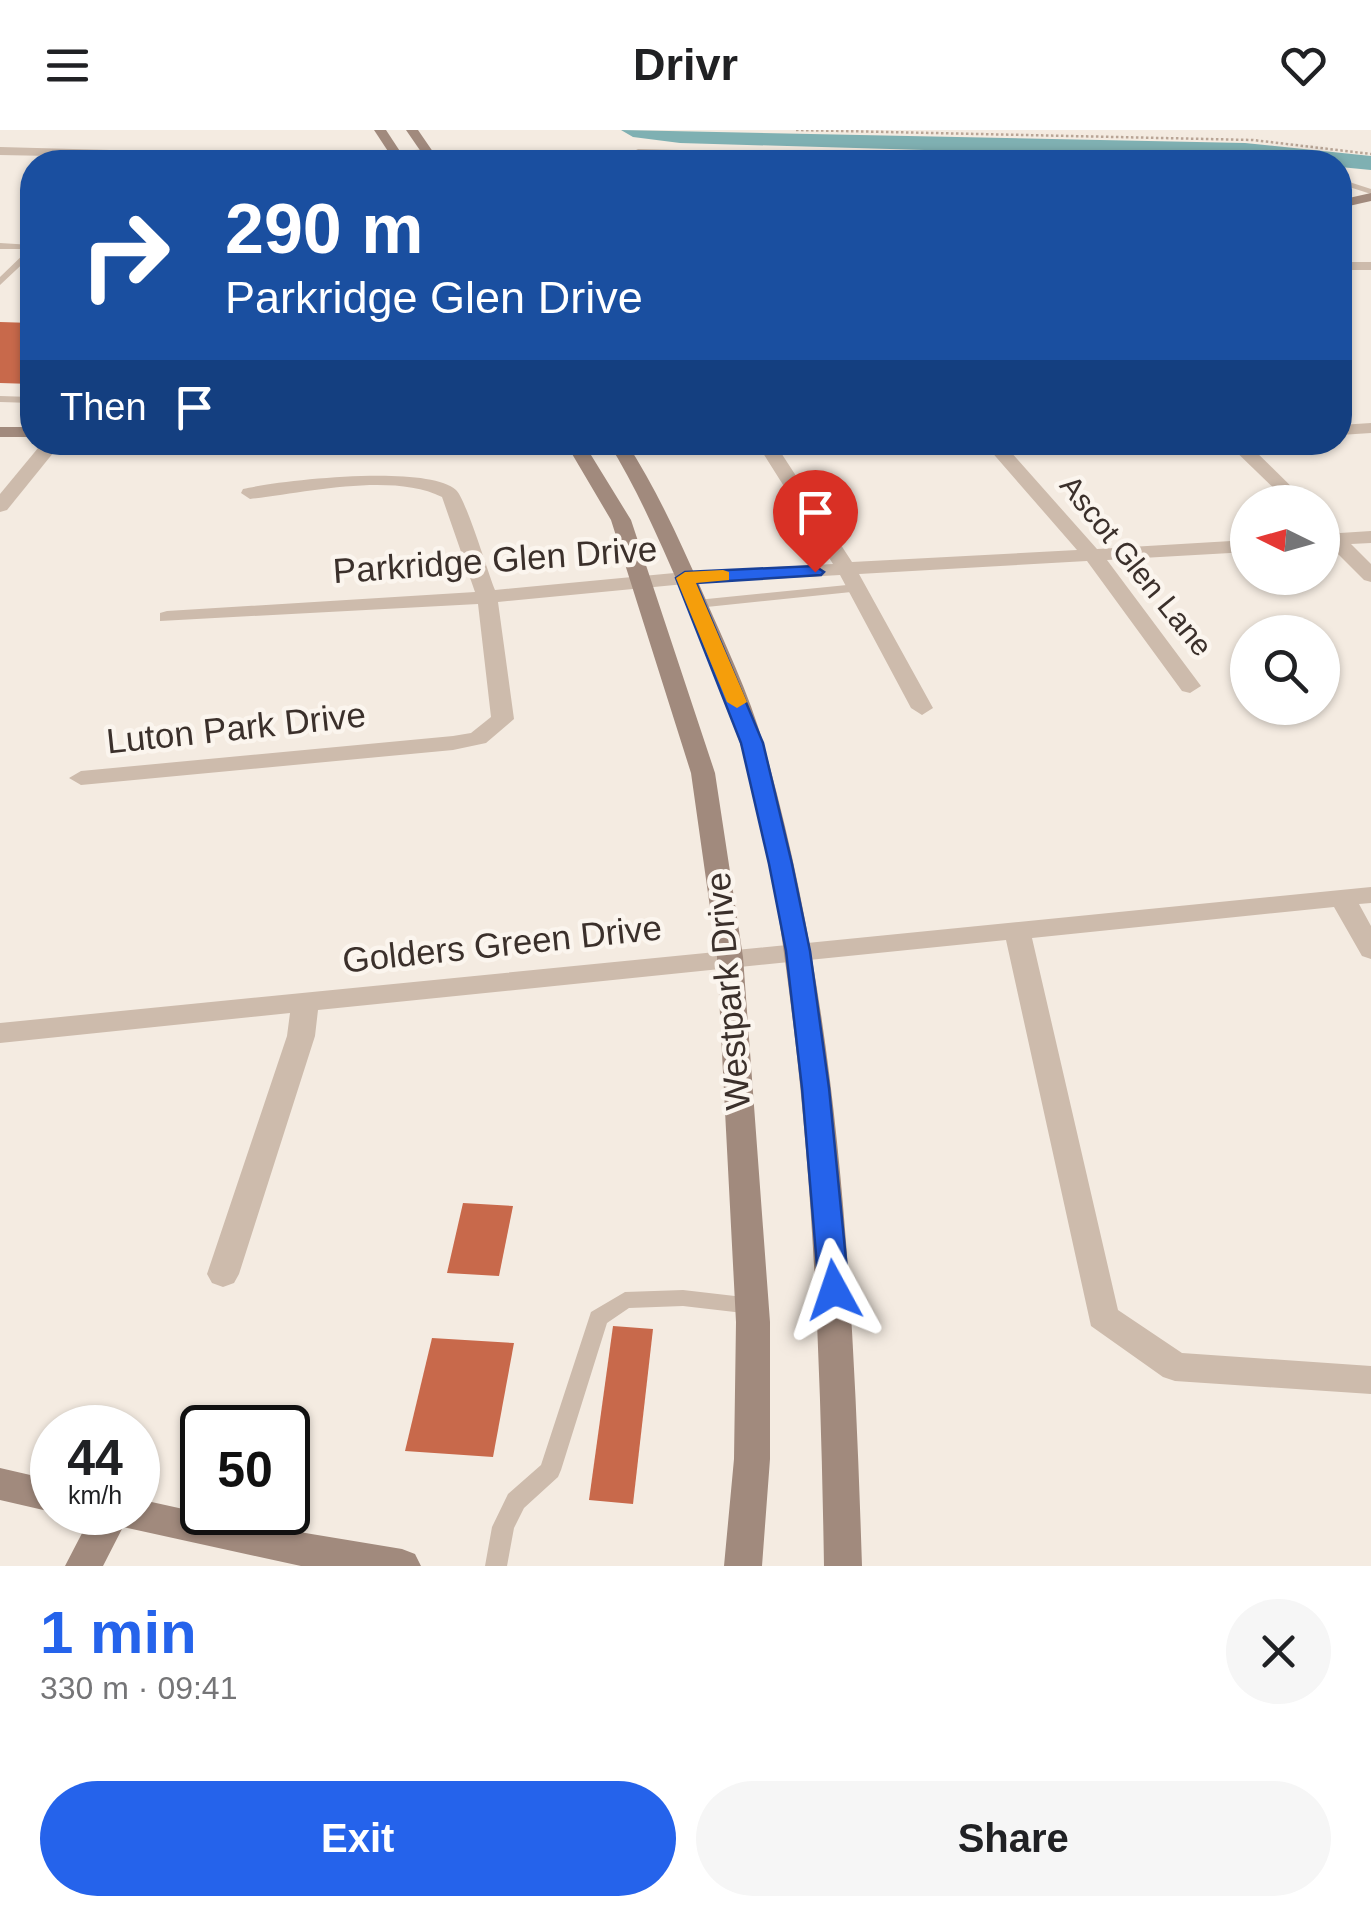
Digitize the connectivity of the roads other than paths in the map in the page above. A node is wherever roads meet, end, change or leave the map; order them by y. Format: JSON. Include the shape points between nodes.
{"nodes":[{"id":1,"x":20,"y":264,"type":"edge"},
{"id":2,"x":0,"y":265,"type":"edge"},
{"id":3,"x":18,"y":266,"type":"junction"},
{"id":4,"x":0,"y":282,"type":"edge"},
{"id":5,"x":41,"y":455,"type":"edge"},
{"id":6,"x":582,"y":455,"type":"edge"},
{"id":7,"x":625,"y":455,"type":"edge"},
{"id":8,"x":773,"y":455,"type":"edge"},
{"id":9,"x":1004,"y":455,"type":"edge"},
{"id":10,"x":1249,"y":455,"type":"edge"},
{"id":11,"x":1280,"y":485,"type":"edge"},
{"id":12,"x":250,"y":493,"type":"dead end"},
{"id":13,"x":0,"y":506,"type":"edge"},
{"id":14,"x":1340,"y":536,"type":"edge"},
{"id":15,"x":1371,"y":537,"type":"edge"},
{"id":16,"x":1230,"y":547,"type":"edge"},
{"id":17,"x":1340,"y":547,"type":"edge"},
{"id":18,"x":1095,"y":558,"type":"junction"},
{"id":19,"x":1371,"y":576,"type":"edge"},
{"id":20,"x":685,"y":578,"type":"junction"},
{"id":21,"x":852,"y":579,"type":"junction"},
{"id":22,"x":644,"y":583,"type":"junction"},
{"id":23,"x":487,"y":597,"type":"junction"},
{"id":24,"x":696,"y":604,"type":"junction"},
{"id":25,"x":167,"y":617,"type":"dead end"},
{"id":26,"x":1190,"y":686,"type":"dead end"},
{"id":27,"x":922,"y":708,"type":"dead end"},
{"id":28,"x":81,"y":778,"type":"dead end"},
{"id":29,"x":1371,"y":896,"type":"edge"},
{"id":30,"x":1342,"y":898,"type":"junction"},
{"id":31,"x":1017,"y":929,"type":"junction"},
{"id":32,"x":1371,"y":950,"type":"edge"},
{"id":33,"x":798,"y":951,"type":"junction"},
{"id":34,"x":730,"y":957,"type":"junction"},
{"id":35,"x":305,"y":1004,"type":"junction"},
{"id":36,"x":0,"y":1033,"type":"edge"},
{"id":37,"x":222,"y":1274,"type":"dead end"},
{"id":38,"x":752,"y":1306,"type":"junction"},
{"id":39,"x":1371,"y":1380,"type":"edge"},
{"id":40,"x":0,"y":1484,"type":"edge"},
{"id":41,"x":30,"y":1491,"type":"edge"},
{"id":42,"x":160,"y":1520,"type":"edge"},
{"id":43,"x":100,"y":1535,"type":"edge"},
{"id":44,"x":84,"y":1566,"type":"edge"},
{"id":45,"x":402,"y":1566,"type":"edge"},
{"id":46,"x":496,"y":1566,"type":"edge"},
{"id":47,"x":742,"y":1566,"type":"edge"},
{"id":48,"x":843,"y":1566,"type":"edge"}],
"edges":[{"from":1,"to":3,"type":"lane"},
{"from":2,"to":3,"type":"lane"},
{"from":3,"to":4,"type":"lane"},
{"from":5,"to":13,"type":"street"},
{"from":6,"to":22,"type":"main road","name":"Westpark Drive","via":[[622,520]]},
{"from":7,"to":20,"type":"main road","name":"Westpark Drive"},
{"from":8,"to":21,"type":"street"},
{"from":9,"to":18,"type":"street","name":"Ascot Glen Lane"},
{"from":10,"to":11,"type":"street"},
{"from":12,"to":23,"type":"street","via":[[441,486],[450,494]]},
{"from":14,"to":15,"type":"street"},
{"from":16,"to":18,"type":"street","name":"Parkridge Glen Drive"},
{"from":17,"to":19,"type":"street"},
{"from":18,"to":21,"type":"street","name":"Parkridge Glen Drive"},
{"from":18,"to":26,"type":"street","name":"Ascot Glen Lane"},
{"from":20,"to":21,"type":"street","name":"Parkridge Glen Drive"},
{"from":20,"to":22,"type":"street","name":"Parkridge Glen Drive"},
{"from":20,"to":24,"type":"main road","name":"Westpark Drive"},
{"from":21,"to":24,"type":"lane"},
{"from":21,"to":27,"type":"street"},
{"from":22,"to":23,"type":"street","name":"Parkridge Glen Drive"},
{"from":22,"to":34,"type":"main road","name":"Westpark Drive","via":[[703,773]]},
{"from":23,"to":25,"type":"street","name":"Parkridge Glen Drive"},
{"from":23,"to":28,"type":"street","name":"Luton Park Drive","via":[[503,719],[478,738]]},
{"from":24,"to":33,"type":"main road","name":"Westpark Drive","via":[[752,743]]},
{"from":29,"to":30,"type":"street","name":"Golders Green Drive"},
{"from":30,"to":31,"type":"street","name":"Golders Green Drive"},
{"from":30,"to":32,"type":"street"},
{"from":31,"to":33,"type":"street","name":"Golders Green Drive"},
{"from":31,"to":39,"type":"street","via":[[1103,1318],[1175,1366]]},
{"from":33,"to":34,"type":"street","name":"Golders Green Drive"},
{"from":33,"to":48,"type":"main road","name":"Westpark Drive","via":[[837,1324]]},
{"from":34,"to":35,"type":"street","name":"Golders Green Drive"},
{"from":34,"to":38,"type":"main road","name":"Westpark Drive"},
{"from":35,"to":36,"type":"street","name":"Golders Green Drive"},
{"from":35,"to":37,"type":"street"},
{"from":38,"to":46,"type":"lane","via":[[625,1300],[598,1318],[550,1470],[516,1501]]},
{"from":38,"to":47,"type":"main road","name":"Westpark Drive","via":[[752,1460]]},
{"from":40,"to":41,"type":"main road"},
{"from":42,"to":45,"type":"main road"},
{"from":43,"to":44,"type":"main road"}]}
